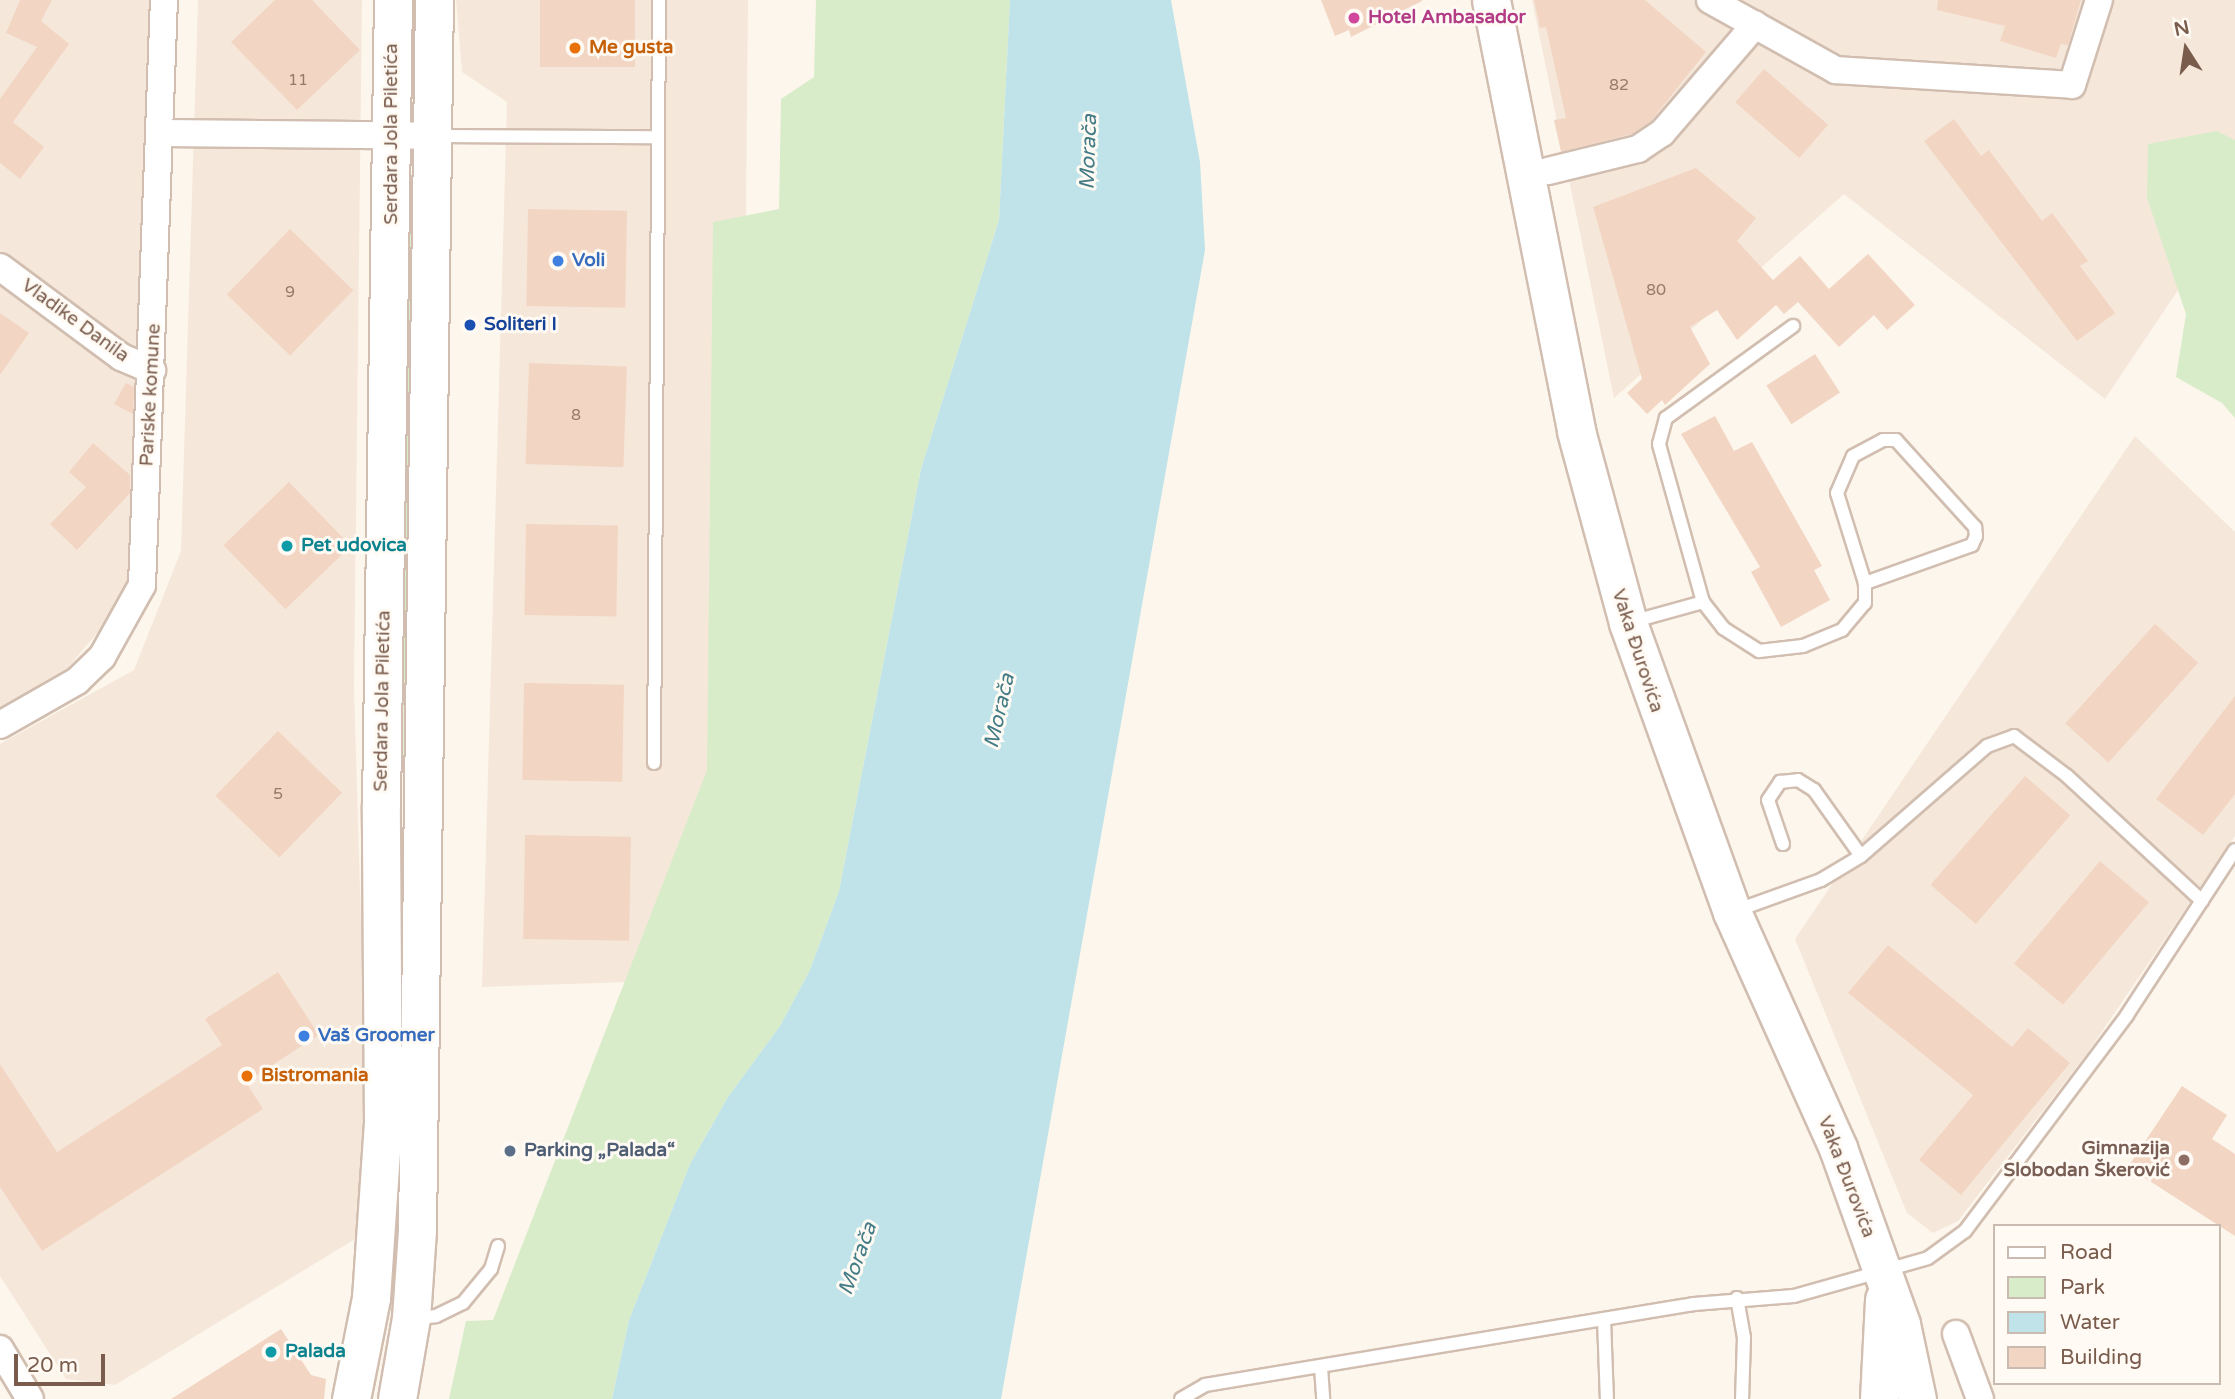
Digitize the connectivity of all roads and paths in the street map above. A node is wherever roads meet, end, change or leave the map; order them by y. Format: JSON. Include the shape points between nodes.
{"nodes":[{"id":1,"x":164,"y":0,"type":"edge"},
{"id":2,"x":393,"y":0,"type":"edge"},
{"id":3,"x":434,"y":0,"type":"edge"},
{"id":4,"x":659,"y":0,"type":"edge"},
{"id":5,"x":1491,"y":0,"type":"edge"},
{"id":6,"x":1710,"y":0,"type":"edge"},
{"id":7,"x":2099,"y":0,"type":"edge"},
{"id":8,"x":1755,"y":25,"type":"junction"},
{"id":9,"x":163,"y":133,"type":"junction"},
{"id":10,"x":391,"y":135,"type":"junction"},
{"id":11,"x":433,"y":136,"type":"junction"},
{"id":12,"x":656,"y":137,"type":"junction"},
{"id":13,"x":1548,"y":171,"type":"dead end"},
{"id":14,"x":0,"y":267,"type":"edge"},
{"id":15,"x":1793,"y":326,"type":"dead end"},
{"id":16,"x":152,"y":370,"type":"junction"},
{"id":17,"x":1865,"y":583,"type":"junction"},
{"id":18,"x":1703,"y":602,"type":"junction"},
{"id":19,"x":1628,"y":623,"type":"junction"},
{"id":20,"x":0,"y":725,"type":"edge"},
{"id":21,"x":654,"y":763,"type":"dead end"},
{"id":22,"x":1783,"y":844,"type":"dead end"},
{"id":23,"x":2235,"y":850,"type":"edge"},
{"id":24,"x":1861,"y":856,"type":"junction"},
{"id":25,"x":2202,"y":901,"type":"junction"},
{"id":26,"x":1732,"y":912,"type":"junction"},
{"id":27,"x":498,"y":1246,"type":"dead end"},
{"id":28,"x":1883,"y":1281,"type":"junction"},
{"id":29,"x":1737,"y":1298,"type":"junction"},
{"id":30,"x":411,"y":1318,"type":"junction"},
{"id":31,"x":1604,"y":1319,"type":"junction"},
{"id":32,"x":1956,"y":1334,"type":"dead end"},
{"id":33,"x":0,"y":1349,"type":"edge"},
{"id":34,"x":1321,"y":1367,"type":"junction"},
{"id":35,"x":30,"y":1399,"type":"edge"},
{"id":36,"x":351,"y":1399,"type":"edge"},
{"id":37,"x":397,"y":1399,"type":"edge"},
{"id":38,"x":1181,"y":1399,"type":"edge"},
{"id":39,"x":1322,"y":1399,"type":"edge"},
{"id":40,"x":1607,"y":1399,"type":"edge"},
{"id":41,"x":1742,"y":1399,"type":"edge"},
{"id":42,"x":1879,"y":1399,"type":"edge"},
{"id":43,"x":1917,"y":1399,"type":"edge"},
{"id":44,"x":1980,"y":1399,"type":"edge"}],
"edges":[{"from":1,"to":9,"type":"street","name":"Pariske komune"},
{"from":2,"to":10,"type":"main road","name":"Serdara Jola Piletića"},
{"from":3,"to":11,"type":"main road","name":"Serdara Jola Piletića"},
{"from":4,"to":12,"type":"lane"},
{"from":5,"to":19,"type":"main road","name":"Vaka Đurovića","via":[[1576,431]]},
{"from":6,"to":8,"type":"street"},
{"from":7,"to":8,"type":"street","via":[[2073,85],[1836,70]]},
{"from":8,"to":13,"type":"street","via":[[1662,133],[1638,149]]},
{"from":9,"to":10,"type":"street"},
{"from":9,"to":16,"type":"street","name":"Pariske komune"},
{"from":10,"to":11,"type":"street"},
{"from":10,"to":36,"type":"main road","name":"Serdara Jola Piletića","via":[[381,804],[383,1122],[371,1298]]},
{"from":11,"to":12,"type":"lane"},
{"from":11,"to":30,"type":"main road","name":"Serdara Jola Piletića","via":[[420,1119]]},
{"from":12,"to":21,"type":"lane"},
{"from":14,"to":16,"type":"street","name":"Vladike Danila","via":[[105,346]]},
{"from":15,"to":18,"type":"lane","via":[[1666,418],[1659,432]]},
{"from":16,"to":20,"type":"street","name":"Pariske komune","via":[[142,585],[102,657],[77,681]]},
{"from":17,"to":17,"type":"lane","via":[[1837,493],[1853,456],[1883,440],[1896,440],[1975,527],[1976,536],[1972,545]]},
{"from":17,"to":18,"type":"lane","via":[[1865,603],[1842,630],[1781,649],[1759,651],[1741,645]]},
{"from":18,"to":19,"type":"lane"},
{"from":19,"to":26,"type":"main road","name":"Vaka Đurovića"},
{"from":22,"to":24,"type":"lane","via":[[1768,800],[1780,782],[1798,780],[1814,790]]},
{"from":23,"to":25,"type":"lane"},
{"from":24,"to":25,"type":"lane","via":[[1987,746],[2014,736],[2067,776]]},
{"from":24,"to":26,"type":"lane","via":[[1821,880]]},
{"from":25,"to":28,"type":"lane","via":[[2127,1015],[1965,1231],[1928,1258]]},
{"from":26,"to":28,"type":"main road","name":"Vaka Đurovića","via":[[1838,1148]]},
{"from":27,"to":30,"type":"lane","via":[[491,1269],[463,1303],[436,1316]]},
{"from":28,"to":29,"type":"lane","via":[[1794,1296]]},
{"from":28,"to":42,"type":"main road","name":"Vaka Đurovića"},
{"from":28,"to":43,"type":"main road","name":"Vaka Đurovića","via":[[1902,1328]]},
{"from":29,"to":31,"type":"lane"},
{"from":29,"to":41,"type":"lane","via":[[1744,1337]]},
{"from":30,"to":37,"type":"main road","name":"Serdara Jola Piletića"},
{"from":31,"to":34,"type":"lane"},
{"from":31,"to":40,"type":"lane"},
{"from":32,"to":44,"type":"street"},
{"from":33,"to":35,"type":"street"},
{"from":34,"to":38,"type":"lane","via":[[1205,1385]]},
{"from":34,"to":39,"type":"lane"}]}
